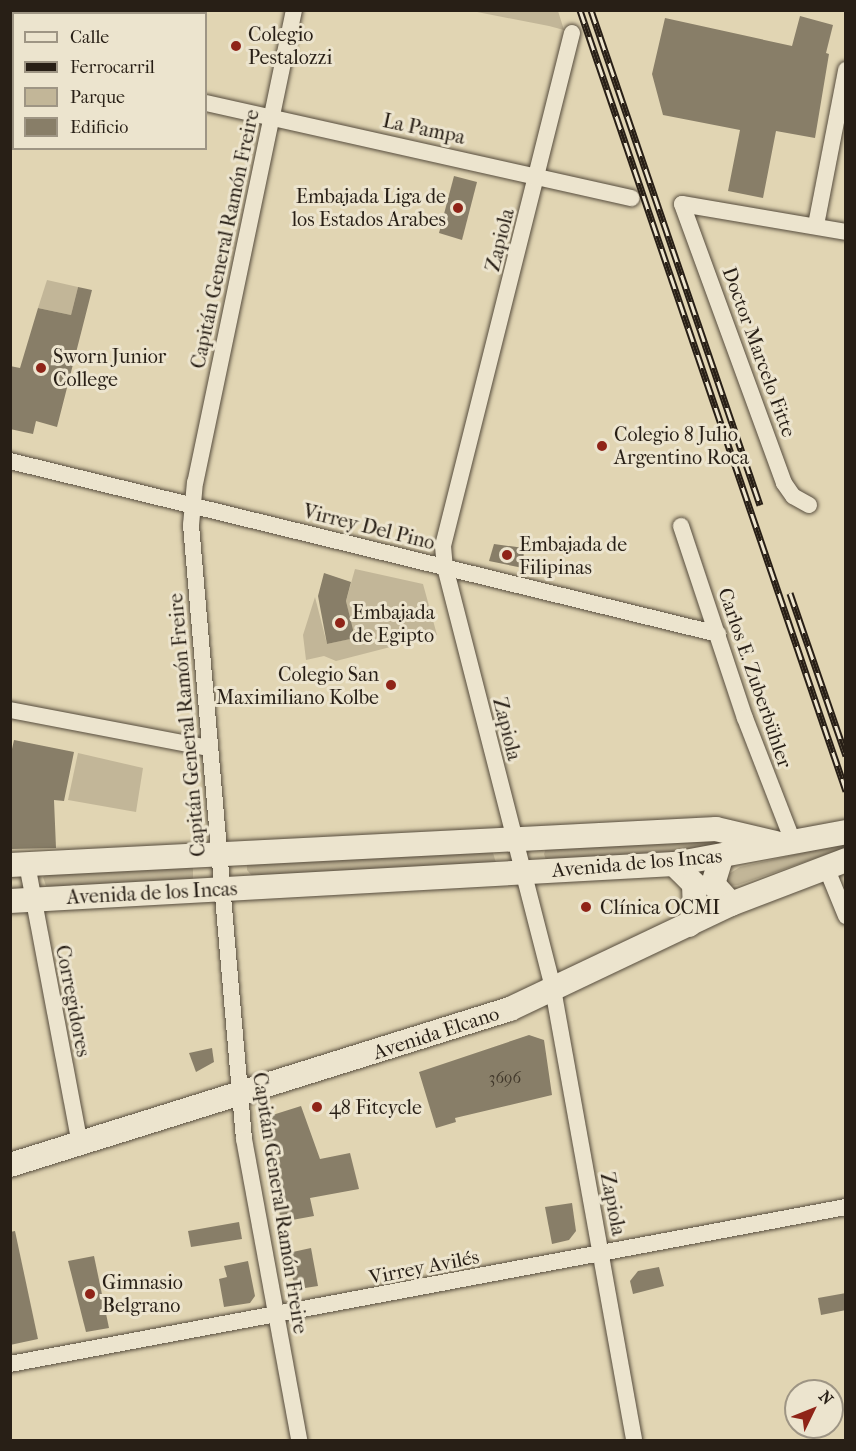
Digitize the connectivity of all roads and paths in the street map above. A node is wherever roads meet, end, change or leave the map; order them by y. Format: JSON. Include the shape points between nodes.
{"nodes":[{"id":1,"x":294,"y":10,"type":"edge"},
{"id":2,"x":572,"y":33,"type":"dead end"},
{"id":3,"x":846,"y":70,"type":"edge"},
{"id":4,"x":207,"y":103,"type":"edge"},
{"id":5,"x":273,"y":117,"type":"junction"},
{"id":6,"x":538,"y":175,"type":"junction"},
{"id":7,"x":632,"y":198,"type":"dead end"},
{"id":8,"x":816,"y":225,"type":"junction"},
{"id":9,"x":846,"y":231,"type":"edge"},
{"id":10,"x":10,"y":461,"type":"edge"},
{"id":11,"x":192,"y":504,"type":"junction"},
{"id":12,"x":809,"y":505,"type":"dead end"},
{"id":13,"x":681,"y":526,"type":"dead end"},
{"id":14,"x":445,"y":567,"type":"junction"},
{"id":15,"x":718,"y":634,"type":"junction"},
{"id":16,"x":10,"y":710,"type":"edge"},
{"id":17,"x":209,"y":748,"type":"junction"},
{"id":18,"x":846,"y":832,"type":"edge"},
{"id":19,"x":514,"y":839,"type":"junction"},
{"id":20,"x":786,"y":843,"type":"junction"},
{"id":21,"x":219,"y":852,"type":"junction"},
{"id":22,"x":721,"y":858,"type":"junction"},
{"id":23,"x":19,"y":864,"type":"edge"},
{"id":24,"x":674,"y":864,"type":"junction"},
{"id":25,"x":836,"y":864,"type":"edge"},
{"id":26,"x":522,"y":872,"type":"junction"},
{"id":27,"x":221,"y":889,"type":"junction"},
{"id":28,"x":21,"y":901,"type":"edge"},
{"id":29,"x":731,"y":904,"type":"junction"},
{"id":30,"x":846,"y":916,"type":"edge"},
{"id":31,"x":689,"y":925,"type":"junction"},
{"id":32,"x":553,"y":989,"type":"junction"},
{"id":33,"x":239,"y":1093,"type":"junction"},
{"id":34,"x":80,"y":1145,"type":"junction"},
{"id":35,"x":10,"y":1165,"type":"edge"},
{"id":36,"x":846,"y":1207,"type":"edge"},
{"id":37,"x":601,"y":1254,"type":"junction"},
{"id":38,"x":277,"y":1317,"type":"junction"},
{"id":39,"x":10,"y":1364,"type":"edge"},
{"id":40,"x":299,"y":1440,"type":"edge"},
{"id":41,"x":634,"y":1440,"type":"edge"}],
"edges":[{"from":1,"to":5,"type":"street","name":"Capitán General Ramón Freire"},
{"from":2,"to":6,"type":"street","name":"Zapiola"},
{"from":3,"to":8,"type":"street"},
{"from":4,"to":5,"type":"street","name":"La Pampa"},
{"from":5,"to":6,"type":"street","name":"La Pampa"},
{"from":5,"to":11,"type":"street","name":"Capitán General Ramón Freire"},
{"from":6,"to":7,"type":"street","name":"La Pampa"},
{"from":6,"to":14,"type":"street","name":"Zapiola","via":[[444,546]]},
{"from":8,"to":9,"type":"street"},
{"from":8,"to":12,"type":"street","name":"Doctor Marcelo Fitte","via":[[682,204],[784,483],[793,496]]},
{"from":10,"to":11,"type":"street","name":"Virrey Del Pino"},
{"from":11,"to":14,"type":"street","name":"Virrey Del Pino"},
{"from":11,"to":17,"type":"street","name":"Capitán General Ramón Freire"},
{"from":13,"to":15,"type":"street","name":"Carlos E. Zuberbühler"},
{"from":14,"to":15,"type":"street","name":"Virrey Del Pino"},
{"from":14,"to":19,"type":"street","name":"Zapiola"},
{"from":15,"to":20,"type":"street","name":"Carlos E. Zuberbühler"},
{"from":16,"to":17,"type":"street"},
{"from":17,"to":21,"type":"street","name":"Capitán General Ramón Freire"},
{"from":18,"to":20,"type":"main road"},
{"from":19,"to":20,"type":"main road","name":"Avenida de los Incas","via":[[716,829]]},
{"from":19,"to":21,"type":"main road","name":"Avenida de los Incas"},
{"from":19,"to":26,"type":"street","name":"Zapiola"},
{"from":20,"to":22,"type":"main road","name":"Avenida de los Incas"},
{"from":21,"to":23,"type":"main road","name":"Avenida de los Incas"},
{"from":21,"to":27,"type":"street","name":"Capitán General Ramón Freire"},
{"from":22,"to":24,"type":"main road","name":"Avenida de los Incas"},
{"from":22,"to":29,"type":"main road","via":[[713,884]]},
{"from":23,"to":28,"type":"street","name":"Corregidores"},
{"from":24,"to":26,"type":"main road","name":"Avenida de los Incas"},
{"from":24,"to":31,"type":"main road","via":[[694,884],[695,911]]},
{"from":25,"to":29,"type":"main road","name":"Avenida Elcano"},
{"from":25,"to":30,"type":"street"},
{"from":26,"to":27,"type":"main road","name":"Avenida de los Incas"},
{"from":26,"to":32,"type":"street","name":"Zapiola"},
{"from":27,"to":28,"type":"main road","name":"Avenida de los Incas"},
{"from":27,"to":33,"type":"street","name":"Capitán General Ramón Freire"},
{"from":28,"to":34,"type":"street","name":"Corregidores"},
{"from":29,"to":31,"type":"main road","name":"Avenida Elcano"},
{"from":31,"to":32,"type":"main road","name":"Avenida Elcano"},
{"from":32,"to":33,"type":"main road","name":"Avenida Elcano","via":[[510,1009]]},
{"from":32,"to":37,"type":"street","name":"Zapiola"},
{"from":33,"to":34,"type":"main road","name":"Avenida Elcano"},
{"from":33,"to":38,"type":"street","name":"Capitán General Ramón Freire"},
{"from":34,"to":35,"type":"main road","name":"Avenida Elcano"},
{"from":36,"to":37,"type":"street","name":"Virrey Avilés"},
{"from":37,"to":38,"type":"street","name":"Virrey Avilés"},
{"from":37,"to":41,"type":"street","name":"Zapiola"},
{"from":38,"to":39,"type":"street","name":"Virrey Avilés"},
{"from":38,"to":40,"type":"street","name":"Capitán General Ramón Freire"}]}
